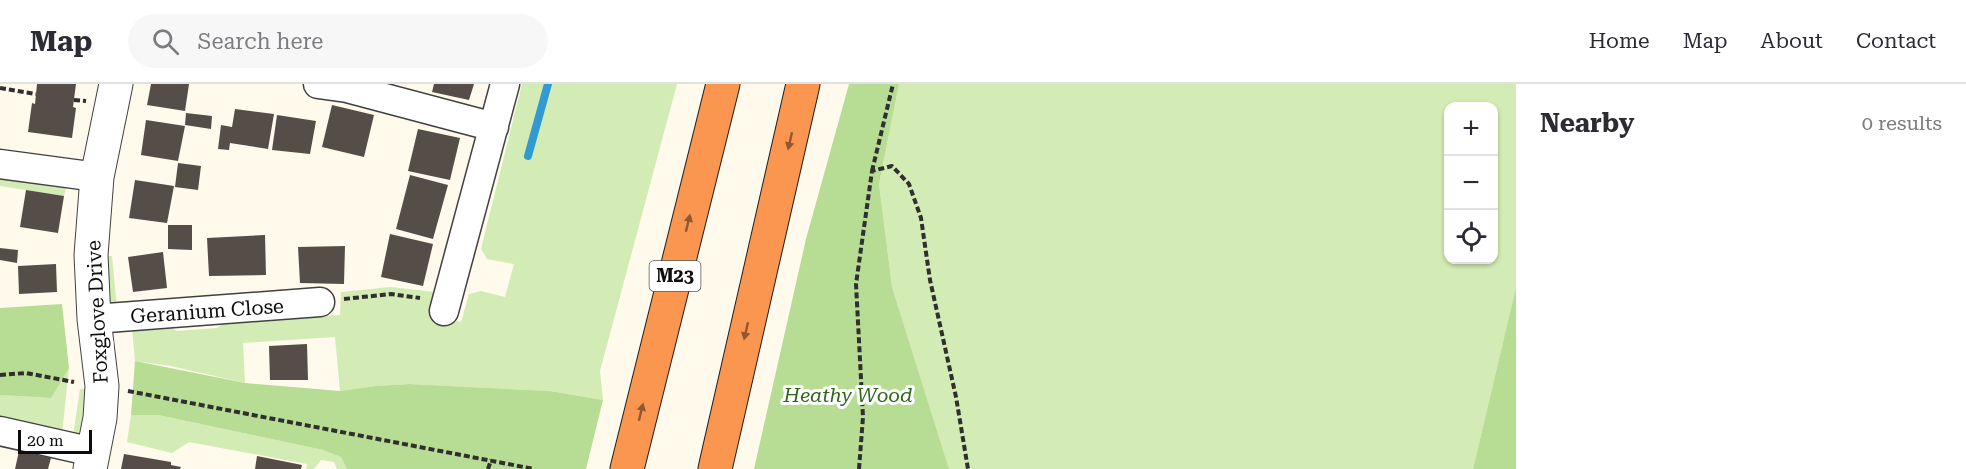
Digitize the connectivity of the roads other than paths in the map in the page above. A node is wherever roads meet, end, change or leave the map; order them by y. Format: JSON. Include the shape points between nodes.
{"nodes":[{"id":1,"x":116,"y":84,"type":"edge"},
{"id":2,"x":318,"y":84,"type":"edge"},
{"id":3,"x":505,"y":84,"type":"edge"},
{"id":4,"x":723,"y":84,"type":"edge"},
{"id":5,"x":802,"y":84,"type":"edge"},
{"id":6,"x":494,"y":127,"type":"junction"},
{"id":7,"x":0,"y":164,"type":"edge"},
{"id":8,"x":97,"y":177,"type":"junction"},
{"id":9,"x":320,"y":302,"type":"road end"},
{"id":10,"x":445,"y":308,"type":"road end"},
{"id":11,"x":94,"y":320,"type":"junction"},
{"id":12,"x":0,"y":431,"type":"edge"},
{"id":13,"x":92,"y":460,"type":"edge"},
{"id":14,"x":627,"y":469,"type":"edge"},
{"id":15,"x":715,"y":469,"type":"edge"}],
"edges":[{"from":1,"to":8,"type":"street","name":"Foxglove Drive"},
{"from":2,"to":6,"type":"street"},
{"from":3,"to":6,"type":"street"},
{"from":14,"to":4,"type":"highway","number":"M23","one_way":true},
{"from":5,"to":15,"type":"highway","one_way":true},
{"from":6,"to":10,"type":"street"},
{"from":7,"to":8,"type":"street"},
{"from":8,"to":11,"type":"street","name":"Foxglove Drive","via":[[91,255]]},
{"from":9,"to":11,"type":"street","name":"Geranium Close"},
{"from":11,"to":13,"type":"street","name":"Foxglove Drive","via":[[121,389],[100,418]]},
{"from":12,"to":13,"type":"street"}]}
